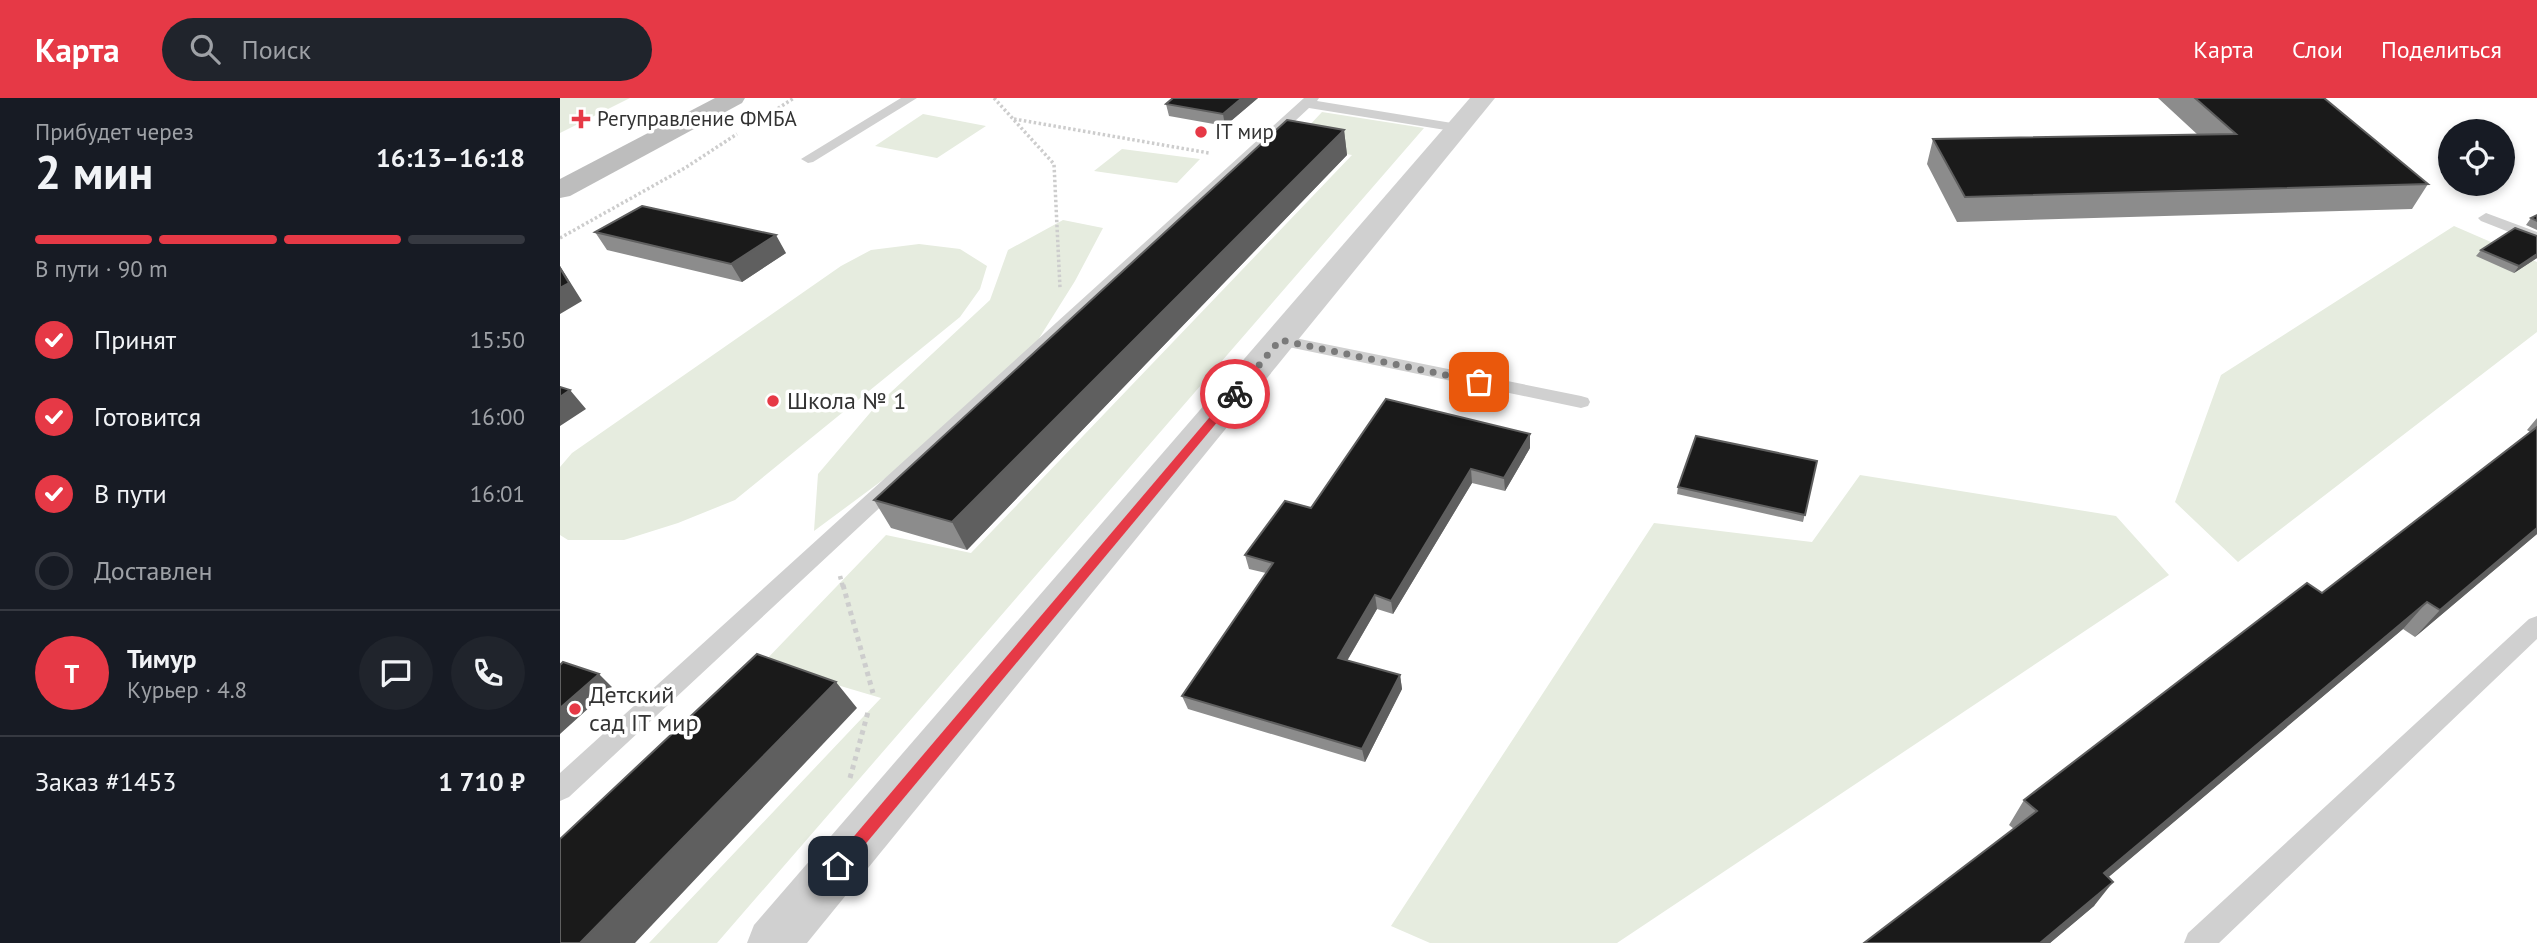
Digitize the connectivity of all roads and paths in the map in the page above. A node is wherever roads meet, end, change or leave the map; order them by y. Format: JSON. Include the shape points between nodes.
{"nodes":[{"id":1,"x":733,"y":98,"type":"edge"},
{"id":2,"x":794,"y":98,"type":"edge"},
{"id":3,"x":910,"y":98,"type":"edge"},
{"id":4,"x":994,"y":98,"type":"edge"},
{"id":5,"x":1483,"y":98,"type":"edge"},
{"id":6,"x":1309,"y":101,"type":"edge"},
{"id":7,"x":1012,"y":119,"type":"junction"},
{"id":8,"x":751,"y":126,"type":"dead end"},
{"id":9,"x":1458,"y":128,"type":"junction"},
{"id":10,"x":740,"y":133,"type":"dead end"},
{"id":11,"x":808,"y":159,"type":"dead end"},
{"id":12,"x":1244,"y":159,"type":"junction"},
{"id":13,"x":560,"y":190,"type":"edge"},
{"id":14,"x":2486,"y":218,"type":"dead end"},
{"id":15,"x":560,"y":238,"type":"edge"},
{"id":16,"x":2537,"y":239,"type":"edge"},
{"id":17,"x":1062,"y":327,"type":"junction"},
{"id":18,"x":1280,"y":340,"type":"junction"},
{"id":19,"x":1581,"y":402,"type":"dead end"},
{"id":20,"x":830,"y":539,"type":"junction"},
{"id":21,"x":2537,"y":625,"type":"edge"},
{"id":22,"x":873,"y":693,"type":"dead end"},
{"id":23,"x":560,"y":789,"type":"edge"},
{"id":24,"x":773,"y":943,"type":"edge"},
{"id":25,"x":2198,"y":943,"type":"edge"}],
"edges":[{"from":1,"to":13,"type":"main road"},
{"from":2,"to":8,"type":"path"},
{"from":3,"to":11,"type":"lane"},
{"from":4,"to":7,"type":"path"},
{"from":5,"to":9,"type":"street"},
{"from":6,"to":9,"type":"lane"},
{"from":6,"to":12,"type":"lane"},
{"from":7,"to":12,"type":"path"},
{"from":7,"to":17,"type":"path","via":[[1054,164]]},
{"from":9,"to":18,"type":"street"},
{"from":10,"to":15,"type":"path"},
{"from":12,"to":17,"type":"lane"},
{"from":14,"to":16,"type":"lane"},
{"from":17,"to":20,"type":"lane"},
{"from":18,"to":19,"type":"lane"},
{"from":18,"to":24,"type":"street"},
{"from":20,"to":22,"type":"path"},
{"from":20,"to":23,"type":"lane"},
{"from":21,"to":25,"type":"lane"}]}
